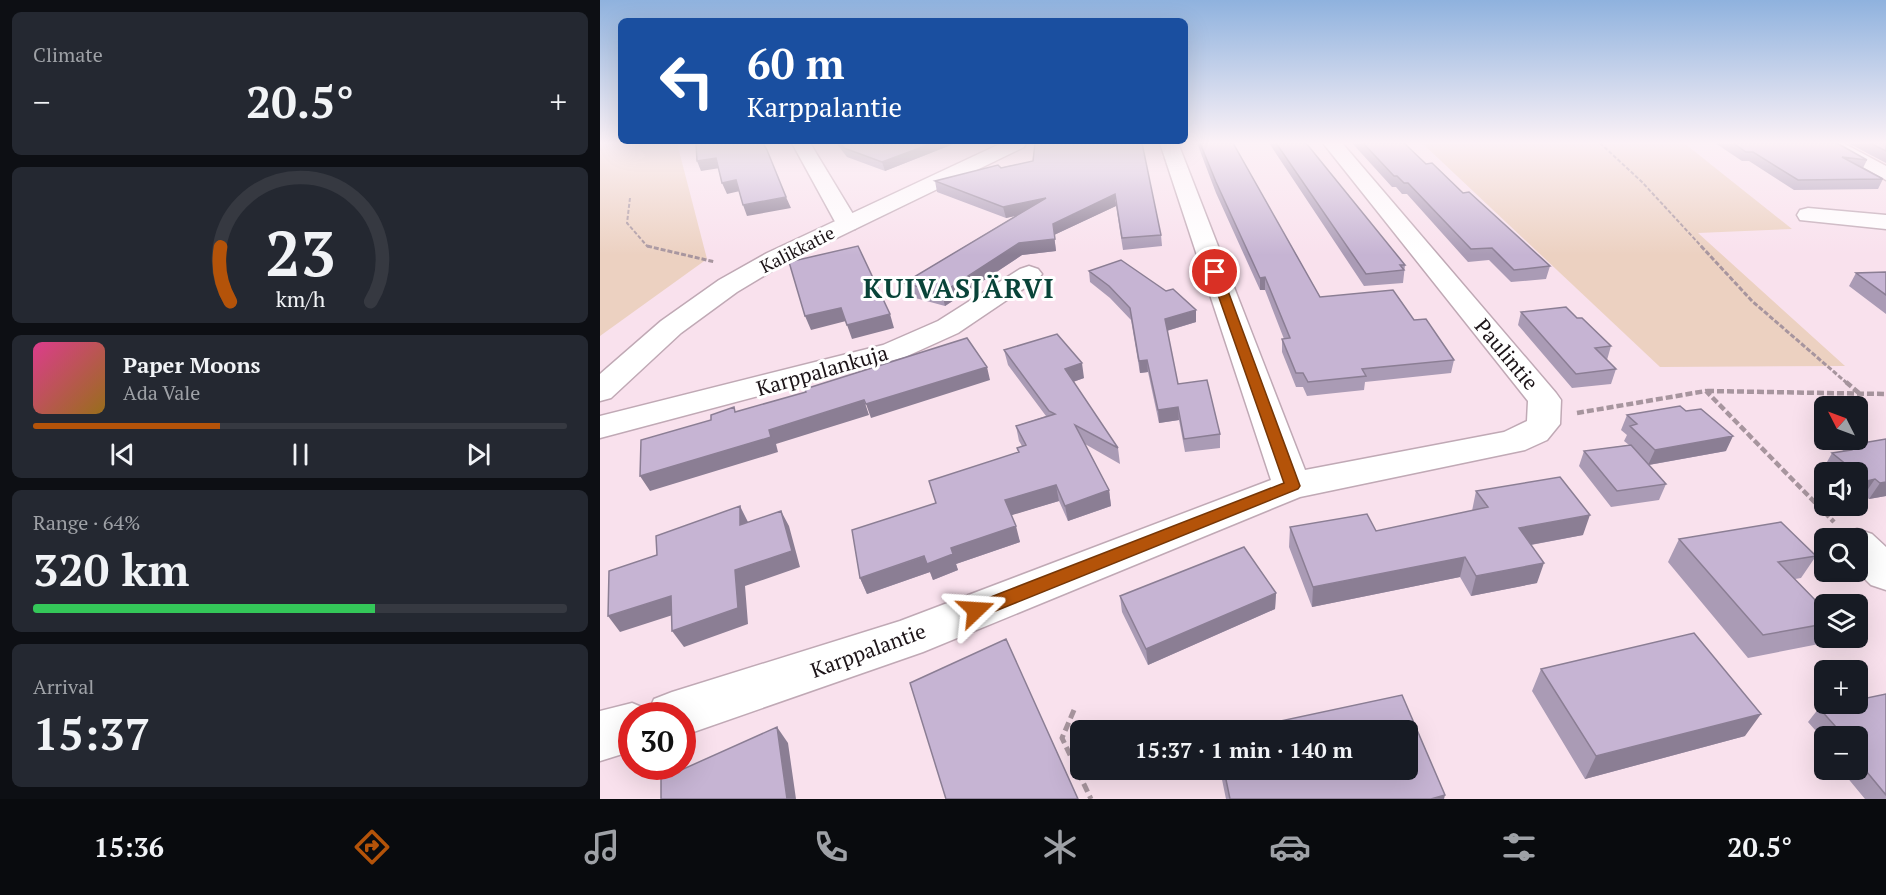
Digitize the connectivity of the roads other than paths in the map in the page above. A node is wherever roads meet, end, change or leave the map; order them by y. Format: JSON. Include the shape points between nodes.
{"nodes":[{"id":1,"x":822,"y":180,"type":"edge"},
{"id":2,"x":939,"y":180,"type":"edge"},
{"id":3,"x":1182,"y":180,"type":"edge"},
{"id":4,"x":1363,"y":180,"type":"edge"},
{"id":5,"x":1808,"y":215,"type":"dead end"},
{"id":6,"x":1886,"y":222,"type":"edge"},
{"id":7,"x":847,"y":224,"type":"junction"},
{"id":8,"x":1029,"y":274,"type":"dead end"},
{"id":9,"x":600,"y":391,"type":"edge"},
{"id":10,"x":600,"y":427,"type":"edge"},
{"id":11,"x":1292,"y":486,"type":"junction"},
{"id":12,"x":1868,"y":556,"type":"edge"},
{"id":13,"x":1886,"y":573,"type":"edge"},
{"id":14,"x":696,"y":709,"type":"edge"},
{"id":15,"x":618,"y":731,"type":"edge"},
{"id":16,"x":600,"y":736,"type":"edge"}],
"edges":[{"from":1,"to":7,"type":"street"},
{"from":2,"to":7,"type":"street","name":"Kalikkatie"},
{"from":3,"to":11,"type":"street"},
{"from":4,"to":11,"type":"street","name":"Paulintie","via":[[1544,400],[1547,418],[1539,431],[1512,442]]},
{"from":5,"to":6,"type":"street"},
{"from":7,"to":9,"type":"street","name":"Kalikkatie","via":[[728,286],[671,327]]},
{"from":8,"to":10,"type":"street","name":"Karppalankuja","via":[[948,327],[894,351]]},
{"from":11,"to":14,"type":"street","name":"Karppalantie","via":[[999,602],[753,692]]},
{"from":12,"to":13,"type":"street"},
{"from":15,"to":16,"type":"street"}]}
